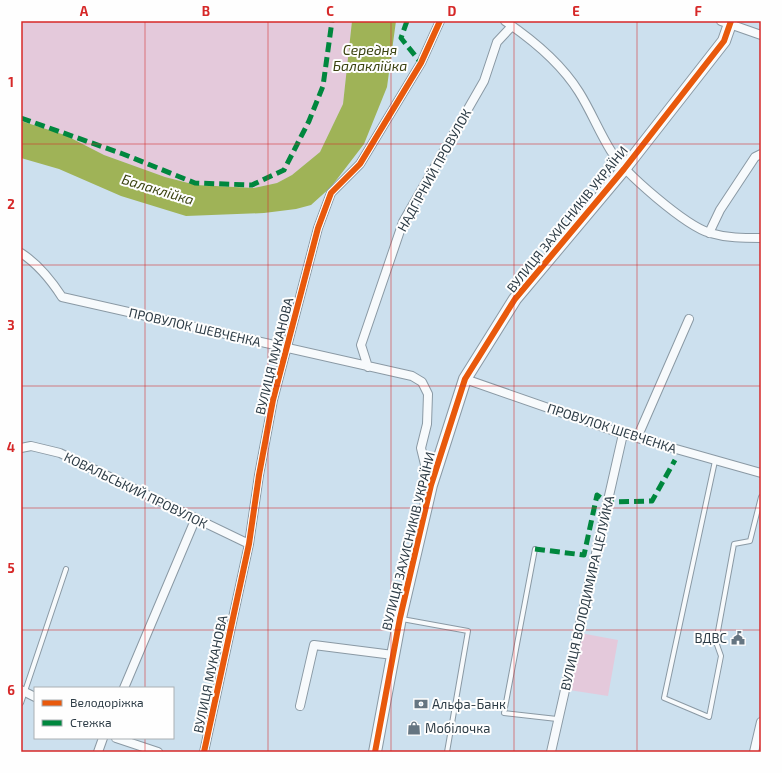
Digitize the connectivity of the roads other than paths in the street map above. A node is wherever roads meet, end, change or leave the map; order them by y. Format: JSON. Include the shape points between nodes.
{"nodes":[{"id":1,"x":440,"y":21,"type":"edge"},
{"id":2,"x":728,"y":22,"type":"edge"},
{"id":3,"x":509,"y":24,"type":"edge"},
{"id":4,"x":761,"y":35,"type":"edge"},
{"id":5,"x":761,"y":154,"type":"edge"},
{"id":6,"x":624,"y":169,"type":"junction"},
{"id":7,"x":710,"y":233,"type":"junction"},
{"id":8,"x":761,"y":238,"type":"edge"},
{"id":9,"x":21,"y":253,"type":"edge"},
{"id":10,"x":689,"y":319,"type":"dead end"},
{"id":11,"x":288,"y":348,"type":"junction"},
{"id":12,"x":368,"y":367,"type":"junction"},
{"id":13,"x":465,"y":379,"type":"junction"},
{"id":14,"x":623,"y":434,"type":"junction"},
{"id":15,"x":637,"y":438,"type":"junction"},
{"id":16,"x":21,"y":448,"type":"edge"},
{"id":17,"x":715,"y":460,"type":"junction"},
{"id":18,"x":761,"y":472,"type":"edge"},
{"id":19,"x":430,"y":485,"type":"junction"},
{"id":20,"x":761,"y":497,"type":"edge"},
{"id":21,"x":195,"y":520,"type":"junction"},
{"id":22,"x":249,"y":544,"type":"junction"},
{"id":23,"x":535,"y":549,"type":"dead end"},
{"id":24,"x":66,"y":569,"type":"dead end"},
{"id":25,"x":400,"y":618,"type":"junction"},
{"id":26,"x":393,"y":655,"type":"junction"},
{"id":27,"x":124,"y":687,"type":"edge"},
{"id":28,"x":24,"y":691,"type":"edge"},
{"id":29,"x":34,"y":696,"type":"edge"},
{"id":30,"x":21,"y":703,"type":"edge"},
{"id":31,"x":300,"y":706,"type":"dead end"},
{"id":32,"x":557,"y":719,"type":"junction"},
{"id":33,"x":761,"y":722,"type":"edge"},
{"id":34,"x":103,"y":739,"type":"edge"},
{"id":35,"x":119,"y":739,"type":"edge"},
{"id":36,"x":98,"y":752,"type":"edge"},
{"id":37,"x":158,"y":752,"type":"edge"},
{"id":38,"x":204,"y":752,"type":"edge"},
{"id":39,"x":375,"y":752,"type":"edge"},
{"id":40,"x":447,"y":752,"type":"edge"},
{"id":41,"x":551,"y":752,"type":"edge"},
{"id":42,"x":754,"y":752,"type":"edge"}],
"edges":[{"from":1,"to":11,"type":"street","name":"ВУЛИЦЯ МУКАНОВА","via":[[421,63],[360,164],[331,192],[318,228]]},
{"from":2,"to":4,"type":"street"},
{"from":2,"to":6,"type":"street","name":"ВУЛИЦЯ ЗАХИСНИКІВ УКРАЇНИ","via":[[724,41]]},
{"from":3,"to":6,"type":"street","via":[[532,40],[556,63],[579,92],[611,152]]},
{"from":3,"to":12,"type":"street","name":"НАДГІРНИЙ ПРОВУЛОК","via":[[497,42],[484,81],[403,222],[361,345]]},
{"from":5,"to":7,"type":"street","via":[[755,157],[720,210]]},
{"from":6,"to":7,"type":"street","via":[[691,225]]},
{"from":6,"to":13,"type":"street","name":"ВУЛИЦЯ ЗАХИСНИКІВ УКРАЇНИ","via":[[515,299]]},
{"from":7,"to":8,"type":"street","via":[[734,238]]},
{"from":9,"to":11,"type":"street","name":"ПРОВУЛОК ШЕВЧЕНКА","via":[[32,260],[62,296]]},
{"from":10,"to":15,"type":"street"},
{"from":11,"to":12,"type":"street","name":"ПРОВУЛОК ШЕВЧЕНКА"},
{"from":11,"to":22,"type":"street","name":"ВУЛИЦЯ МУКАНОВА","via":[[273,400]]},
{"from":12,"to":19,"type":"street","name":"ПРОВУЛОК ШЕВЧЕНКА","via":[[412,376],[422,382],[428,394],[428,424],[421,448]]},
{"from":13,"to":14,"type":"street","name":"ПРОВУЛОК ШЕВЧЕНКА"},
{"from":13,"to":19,"type":"street","name":"ВУЛИЦЯ ЗАХИСНИКІВ УКРАЇНИ"},
{"from":14,"to":15,"type":"street","name":"ПРОВУЛОК ШЕВЧЕНКА"},
{"from":14,"to":32,"type":"street","name":"ВУЛИЦЯ ВОЛОДИМИРА ЦЕЛУЙКА"},
{"from":15,"to":17,"type":"street","name":"ПРОВУЛОК ШЕВЧЕНКА"},
{"from":16,"to":21,"type":"street","name":"КОВАЛЬСЬКИЙ ПРОВУЛОК","via":[[31,446],[60,453]]},
{"from":17,"to":18,"type":"street","name":"ПРОВУЛОК ШЕВЧЕНКА"},
{"from":17,"to":20,"type":"lane","via":[[664,698],[709,717],[721,656],[716,642],[734,544],[750,541]]},
{"from":19,"to":25,"type":"street","name":"ВУЛИЦЯ ЗАХИСНИКІВ УКРАЇНИ"},
{"from":21,"to":22,"type":"street","name":"КОВАЛЬСЬКИЙ ПРОВУЛОК"},
{"from":21,"to":27,"type":"street"},
{"from":22,"to":38,"type":"street","name":"ВУЛИЦЯ МУКАНОВА"},
{"from":23,"to":32,"type":"lane","via":[[504,713]]},
{"from":24,"to":28,"type":"lane"},
{"from":25,"to":26,"type":"street","name":"ВУЛИЦЯ ЗАХИСНИКІВ УКРАЇНИ"},
{"from":25,"to":40,"type":"lane","via":[[468,631]]},
{"from":26,"to":31,"type":"street","via":[[314,645]]},
{"from":26,"to":39,"type":"street","name":"ВУЛИЦЯ ЗАХИСНИКІВ УКРАЇНИ"},
{"from":28,"to":29,"type":"street"},
{"from":28,"to":30,"type":"lane"},
{"from":32,"to":41,"type":"street","name":"ВУЛИЦЯ ВОЛОДИМИРА ЦЕЛУЙКА"},
{"from":33,"to":42,"type":"street"},
{"from":34,"to":36,"type":"street"},
{"from":35,"to":37,"type":"street"}]}
